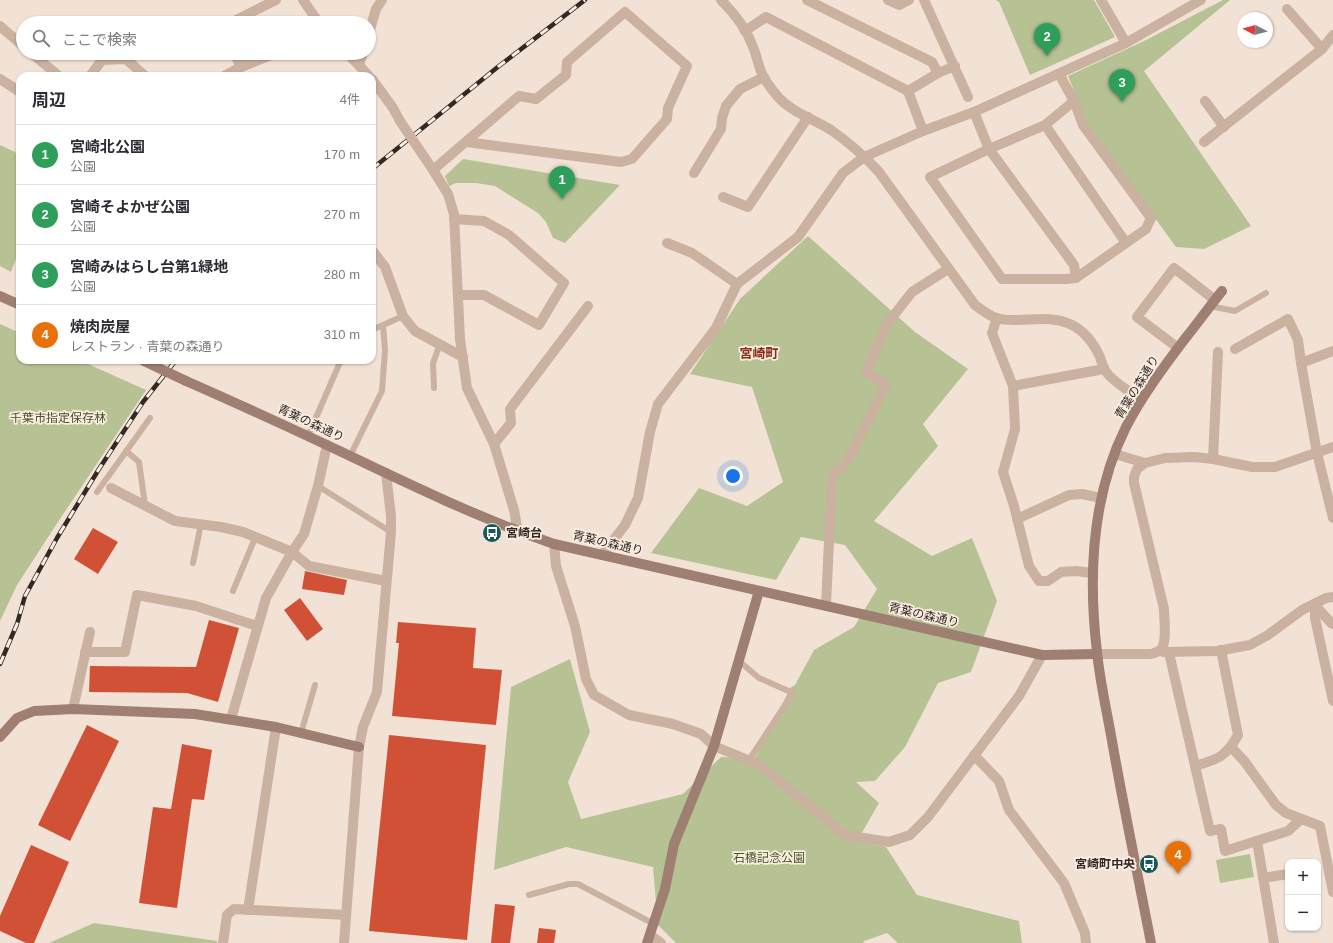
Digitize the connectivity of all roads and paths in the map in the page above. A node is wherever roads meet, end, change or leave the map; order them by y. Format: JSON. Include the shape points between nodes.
{"nodes":[{"id":1,"x":276,"y":0,"type":"edge"},
{"id":2,"x":303,"y":0,"type":"edge"},
{"id":3,"x":382,"y":0,"type":"edge"},
{"id":4,"x":721,"y":0,"type":"edge"},
{"id":5,"x":807,"y":0,"type":"edge"},
{"id":6,"x":888,"y":0,"type":"edge"},
{"id":7,"x":909,"y":0,"type":"edge"},
{"id":8,"x":924,"y":0,"type":"edge"},
{"id":9,"x":1201,"y":0,"type":"edge"},
{"id":10,"x":1105,"y":1,"type":"edge"},
{"id":11,"x":1287,"y":9,"type":"dead end"},
{"id":12,"x":244,"y":16,"type":"edge"},
{"id":13,"x":314,"y":16,"type":"edge"},
{"id":14,"x":374,"y":16,"type":"edge"},
{"id":15,"x":0,"y":26,"type":"edge"},
{"id":16,"x":745,"y":31,"type":"junction"},
{"id":17,"x":1333,"y":35,"type":"edge"},
{"id":18,"x":16,"y":40,"type":"edge"},
{"id":19,"x":1126,"y":43,"type":"junction"},
{"id":20,"x":1322,"y":49,"type":"junction"},
{"id":21,"x":40,"y":60,"type":"edge"},
{"id":22,"x":102,"y":60,"type":"edge"},
{"id":23,"x":127,"y":60,"type":"edge"},
{"id":24,"x":238,"y":60,"type":"edge"},
{"id":25,"x":258,"y":60,"type":"edge"},
{"id":26,"x":354,"y":60,"type":"edge"},
{"id":27,"x":361,"y":60,"type":"edge"},
{"id":28,"x":359,"y":65,"type":"junction"},
{"id":29,"x":955,"y":66,"type":"junction"},
{"id":30,"x":241,"y":67,"type":"junction"},
{"id":31,"x":54,"y":72,"type":"edge"},
{"id":32,"x":93,"y":72,"type":"edge"},
{"id":33,"x":141,"y":72,"type":"edge"},
{"id":34,"x":232,"y":72,"type":"edge"},
{"id":35,"x":365,"y":72,"type":"edge"},
{"id":36,"x":938,"y":73,"type":"junction"},
{"id":37,"x":1058,"y":74,"type":"junction"},
{"id":38,"x":764,"y":77,"type":"junction"},
{"id":39,"x":0,"y":79,"type":"edge"},
{"id":40,"x":376,"y":83,"type":"edge"},
{"id":41,"x":16,"y":89,"type":"edge"},
{"id":42,"x":908,"y":91,"type":"junction"},
{"id":43,"x":968,"y":96,"type":"dead end"},
{"id":44,"x":1074,"y":101,"type":"junction"},
{"id":45,"x":1205,"y":101,"type":"dead end"},
{"id":46,"x":974,"y":112,"type":"junction"},
{"id":47,"x":808,"y":117,"type":"junction"},
{"id":48,"x":1045,"y":126,"type":"junction"},
{"id":49,"x":1224,"y":127,"type":"junction"},
{"id":50,"x":923,"y":131,"type":"junction"},
{"id":51,"x":466,"y":142,"type":"junction"},
{"id":52,"x":1204,"y":142,"type":"dead end"},
{"id":53,"x":989,"y":149,"type":"junction"},
{"id":54,"x":864,"y":157,"type":"junction"},
{"id":55,"x":433,"y":170,"type":"junction"},
{"id":56,"x":694,"y":173,"type":"dead end"},
{"id":57,"x":723,"y":197,"type":"dead end"},
{"id":58,"x":454,"y":218,"type":"junction"},
{"id":59,"x":667,"y":243,"type":"dead end"},
{"id":60,"x":1126,"y":243,"type":"junction"},
{"id":61,"x":376,"y":255,"type":"edge"},
{"id":62,"x":948,"y":269,"type":"junction"},
{"id":63,"x":1076,"y":278,"type":"junction"},
{"id":64,"x":737,"y":284,"type":"junction"},
{"id":65,"x":1222,"y":291,"type":"dead end"},
{"id":66,"x":1266,"y":294,"type":"dead end"},
{"id":67,"x":0,"y":296,"type":"edge"},
{"id":68,"x":458,"y":296,"type":"junction"},
{"id":69,"x":16,"y":303,"type":"edge"},
{"id":70,"x":1213,"y":303,"type":"junction"},
{"id":71,"x":588,"y":306,"type":"dead end"},
{"id":72,"x":403,"y":316,"type":"junction"},
{"id":73,"x":997,"y":318,"type":"junction"},
{"id":74,"x":383,"y":325,"type":"junction"},
{"id":75,"x":376,"y":328,"type":"edge"},
{"id":76,"x":440,"y":344,"type":"junction"},
{"id":77,"x":1178,"y":348,"type":"junction"},
{"id":78,"x":1235,"y":349,"type":"dead end"},
{"id":79,"x":1333,"y":351,"type":"edge"},
{"id":80,"x":1218,"y":352,"type":"dead end"},
{"id":81,"x":463,"y":357,"type":"junction"},
{"id":82,"x":1301,"y":363,"type":"junction"},
{"id":83,"x":152,"y":364,"type":"edge"},
{"id":84,"x":339,"y":364,"type":"edge"},
{"id":85,"x":1104,"y":369,"type":"junction"},
{"id":86,"x":1013,"y":386,"type":"junction"},
{"id":87,"x":434,"y":388,"type":"dead end"},
{"id":88,"x":1141,"y":399,"type":"junction"},
{"id":89,"x":150,"y":418,"type":"dead end"},
{"id":90,"x":308,"y":436,"type":"junction"},
{"id":91,"x":494,"y":444,"type":"junction"},
{"id":92,"x":328,"y":445,"type":"junction"},
{"id":93,"x":1333,"y":447,"type":"edge"},
{"id":94,"x":126,"y":451,"type":"junction"},
{"id":95,"x":1317,"y":453,"type":"junction"},
{"id":96,"x":1115,"y":454,"type":"junction"},
{"id":97,"x":350,"y":456,"type":"junction"},
{"id":98,"x":1213,"y":459,"type":"junction"},
{"id":99,"x":1145,"y":463,"type":"junction"},
{"id":100,"x":386,"y":474,"type":"junction"},
{"id":101,"x":318,"y":486,"type":"junction"},
{"id":102,"x":111,"y":488,"type":"dead end"},
{"id":103,"x":97,"y":492,"type":"dead end"},
{"id":104,"x":1101,"y":498,"type":"junction"},
{"id":105,"x":145,"y":505,"type":"junction"},
{"id":106,"x":1333,"y":518,"type":"edge"},
{"id":107,"x":1018,"y":519,"type":"junction"},
{"id":108,"x":200,"y":524,"type":"junction"},
{"id":109,"x":391,"y":532,"type":"junction"},
{"id":110,"x":518,"y":532,"type":"junction"},
{"id":111,"x":255,"y":538,"type":"junction"},
{"id":112,"x":554,"y":544,"type":"junction"},
{"id":113,"x":292,"y":552,"type":"junction"},
{"id":114,"x":602,"y":555,"type":"junction"},
{"id":115,"x":193,"y":563,"type":"dead end"},
{"id":116,"x":1092,"y":573,"type":"junction"},
{"id":117,"x":386,"y":581,"type":"junction"},
{"id":118,"x":233,"y":591,"type":"dead end"},
{"id":119,"x":760,"y":591,"type":"junction"},
{"id":120,"x":1333,"y":597,"type":"edge"},
{"id":121,"x":1315,"y":605,"type":"junction"},
{"id":122,"x":826,"y":606,"type":"junction"},
{"id":123,"x":1333,"y":624,"type":"edge"},
{"id":124,"x":257,"y":626,"type":"junction"},
{"id":125,"x":90,"y":632,"type":"dead end"},
{"id":126,"x":1221,"y":650,"type":"junction"},
{"id":127,"x":85,"y":652,"type":"junction"},
{"id":128,"x":1158,"y":652,"type":"junction"},
{"id":129,"x":1169,"y":653,"type":"junction"},
{"id":130,"x":1097,"y":654,"type":"junction"},
{"id":131,"x":1042,"y":655,"type":"junction"},
{"id":132,"x":739,"y":661,"type":"junction"},
{"id":133,"x":315,"y":685,"type":"dead end"},
{"id":134,"x":1333,"y":701,"type":"edge"},
{"id":135,"x":74,"y":709,"type":"junction"},
{"id":136,"x":231,"y":719,"type":"junction"},
{"id":137,"x":276,"y":727,"type":"junction"},
{"id":138,"x":301,"y":733,"type":"junction"},
{"id":139,"x":0,"y":737,"type":"edge"},
{"id":140,"x":714,"y":746,"type":"junction"},
{"id":141,"x":359,"y":747,"type":"junction"},
{"id":142,"x":1231,"y":748,"type":"junction"},
{"id":143,"x":974,"y":755,"type":"junction"},
{"id":144,"x":749,"y":760,"type":"junction"},
{"id":145,"x":1195,"y":766,"type":"junction"},
{"id":146,"x":1301,"y":819,"type":"junction"},
{"id":147,"x":1257,"y":841,"type":"junction"},
{"id":148,"x":1323,"y":868,"type":"edge"},
{"id":149,"x":1285,"y":874,"type":"edge"},
{"id":150,"x":1263,"y":878,"type":"junction"},
{"id":151,"x":1333,"y":888,"type":"edge"},
{"id":152,"x":529,"y":895,"type":"dead end"},
{"id":153,"x":248,"y":910,"type":"junction"},
{"id":154,"x":346,"y":915,"type":"junction"},
{"id":155,"x":654,"y":924,"type":"junction"},
{"id":156,"x":649,"y":939,"type":"edge"},
{"id":157,"x":223,"y":943,"type":"edge"},
{"id":158,"x":344,"y":943,"type":"edge"},
{"id":159,"x":661,"y":943,"type":"edge"},
{"id":160,"x":1086,"y":943,"type":"edge"},
{"id":161,"x":1152,"y":943,"type":"edge"},
{"id":162,"x":1274,"y":943,"type":"edge"}],
"edges":[{"from":1,"to":12,"type":"street"},
{"from":2,"to":13,"type":"street"},
{"from":3,"to":14,"type":"street"},
{"from":4,"to":16,"type":"street"},
{"from":5,"to":36,"type":"street","via":[[932,62]]},
{"from":6,"to":7,"type":"street","via":[[899,5]]},
{"from":8,"to":29,"type":"street"},
{"from":9,"to":19,"type":"street"},
{"from":10,"to":19,"type":"street"},
{"from":11,"to":20,"type":"street"},
{"from":15,"to":18,"type":"street"},
{"from":16,"to":38,"type":"street"},
{"from":16,"to":42,"type":"street","via":[[766,17]]},
{"from":17,"to":20,"type":"street"},
{"from":19,"to":37,"type":"street"},
{"from":20,"to":49,"type":"street"},
{"from":21,"to":31,"type":"street"},
{"from":22,"to":32,"type":"street"},
{"from":23,"to":33,"type":"street"},
{"from":24,"to":30,"type":"street"},
{"from":25,"to":30,"type":"street"},
{"from":26,"to":28,"type":"street"},
{"from":27,"to":28,"type":"street"},
{"from":28,"to":35,"type":"street"},
{"from":29,"to":36,"type":"street"},
{"from":29,"to":43,"type":"street"},
{"from":30,"to":34,"type":"street"},
{"from":36,"to":42,"type":"street"},
{"from":37,"to":44,"type":"street"},
{"from":37,"to":46,"type":"street"},
{"from":38,"to":47,"type":"street","via":[[780,100]]},
{"from":38,"to":56,"type":"street","via":[[740,89],[726,106],[721,129]]},
{"from":39,"to":41,"type":"street"},
{"from":40,"to":55,"type":"street","bridge":true},
{"from":42,"to":50,"type":"street"},
{"from":44,"to":48,"type":"street"},
{"from":44,"to":60,"type":"street","via":[[1083,125],[1151,218],[1146,229]]},
{"from":45,"to":49,"type":"street"},
{"from":46,"to":50,"type":"street"},
{"from":46,"to":53,"type":"street"},
{"from":47,"to":54,"type":"street","via":[[831,130]]},
{"from":47,"to":57,"type":"street","via":[[748,207]]},
{"from":48,"to":53,"type":"street"},
{"from":48,"to":60,"type":"street"},
{"from":49,"to":52,"type":"street"},
{"from":50,"to":54,"type":"street"},
{"from":51,"to":51,"type":"street","via":[[519,96],[536,100],[566,75],[567,62],[625,12],[687,66],[668,108],[667,119],[632,159],[622,162]]},
{"from":51,"to":55,"type":"street"},
{"from":53,"to":63,"type":"street","via":[[1074,265]]},
{"from":53,"to":63,"type":"street","via":[[930,177],[1002,279]]},
{"from":54,"to":62,"type":"street","via":[[879,172]]},
{"from":54,"to":64,"type":"street","via":[[843,173],[798,237]]},
{"from":55,"to":58,"type":"street","via":[[448,194]]},
{"from":58,"to":68,"type":"street"},
{"from":58,"to":68,"type":"street","via":[[484,221],[509,235],[564,283],[539,325],[484,296]]},
{"from":59,"to":64,"type":"street","via":[[692,253]]},
{"from":60,"to":63,"type":"street"},
{"from":61,"to":72,"type":"street","via":[[385,267]]},
{"from":62,"to":73,"type":"street","via":[[975,305]]},
{"from":62,"to":122,"type":"street","via":[[912,292],[887,324],[866,372],[886,385],[847,462],[832,475]]},
{"from":64,"to":114,"type":"street","via":[[716,328],[658,404],[638,498],[625,525]]},
{"from":65,"to":70,"type":"street","name":"青葉の森通り"},
{"from":66,"to":70,"type":"lane","via":[[1235,311]]},
{"from":67,"to":69,"type":"street"},
{"from":68,"to":81,"type":"street"},
{"from":70,"to":77,"type":"street","name":"青葉の森通り"},
{"from":70,"to":77,"type":"street","via":[[1174,268],[1137,318]]},
{"from":71,"to":91,"type":"street","via":[[510,409],[511,423]]},
{"from":72,"to":74,"type":"lane"},
{"from":72,"to":76,"type":"street","via":[[415,331]]},
{"from":73,"to":85,"type":"street","via":[[1051,319],[1073,325],[1093,344]]},
{"from":73,"to":86,"type":"street","via":[[992,333]]},
{"from":74,"to":75,"type":"lane"},
{"from":74,"to":97,"type":"lane","via":[[385,350],[382,391]]},
{"from":76,"to":81,"type":"street"},
{"from":76,"to":87,"type":"lane","via":[[434,363]]},
{"from":77,"to":88,"type":"street","name":"青葉の森通り"},
{"from":78,"to":82,"type":"street","via":[[1288,319],[1298,340]]},
{"from":79,"to":82,"type":"street"},
{"from":80,"to":98,"type":"street"},
{"from":81,"to":91,"type":"street","via":[[467,388]]},
{"from":82,"to":95,"type":"street"},
{"from":83,"to":90,"type":"street","name":"青葉の森通り","bridge":true},
{"from":84,"to":90,"type":"lane"},
{"from":85,"to":86,"type":"street"},
{"from":85,"to":88,"type":"street","via":[[1113,379]]},
{"from":86,"to":107,"type":"street","via":[[1015,429],[1003,472]]},
{"from":88,"to":96,"type":"street","name":"青葉の森通り"},
{"from":89,"to":94,"type":"lane"},
{"from":90,"to":92,"type":"street","name":"青葉の森通り"},
{"from":91,"to":110,"type":"street"},
{"from":92,"to":97,"type":"street","name":"青葉の森通り"},
{"from":92,"to":101,"type":"street"},
{"from":93,"to":95,"type":"street"},
{"from":94,"to":103,"type":"lane"},
{"from":94,"to":105,"type":"lane","via":[[139,462]]},
{"from":95,"to":98,"type":"street","via":[[1275,467],[1252,467]]},
{"from":95,"to":106,"type":"street"},
{"from":96,"to":99,"type":"street"},
{"from":96,"to":104,"type":"street","name":"青葉の森通り"},
{"from":97,"to":100,"type":"street","name":"青葉の森通り"},
{"from":98,"to":99,"type":"street","via":[[1165,458]]},
{"from":99,"to":128,"type":"street","via":[[1137,469],[1134,483],[1164,609],[1164,642]]},
{"from":100,"to":109,"type":"street"},
{"from":100,"to":110,"type":"street","name":"青葉の森通り"},
{"from":101,"to":109,"type":"lane"},
{"from":101,"to":113,"type":"street","via":[[304,534]]},
{"from":102,"to":105,"type":"street"},
{"from":104,"to":107,"type":"street","via":[[1069,494]]},
{"from":104,"to":116,"type":"street","name":"青葉の森通り"},
{"from":105,"to":108,"type":"street","via":[[175,521]]},
{"from":107,"to":116,"type":"street","via":[[1029,566],[1039,581],[1048,581],[1061,572]]},
{"from":108,"to":111,"type":"street","via":[[242,532]]},
{"from":108,"to":115,"type":"lane"},
{"from":109,"to":117,"type":"street"},
{"from":110,"to":112,"type":"street","name":"青葉の森通り"},
{"from":111,"to":113,"type":"street"},
{"from":111,"to":118,"type":"lane"},
{"from":112,"to":114,"type":"street","name":"青葉の森通り"},
{"from":112,"to":140,"type":"street","via":[[556,566],[575,626],[586,679],[594,695],[628,715],[673,724],[701,734]]},
{"from":113,"to":117,"type":"street","via":[[309,566]]},
{"from":113,"to":124,"type":"street","via":[[266,598]]},
{"from":114,"to":119,"type":"street","name":"青葉の森通り"},
{"from":116,"to":130,"type":"street","name":"青葉の森通り"},
{"from":117,"to":141,"type":"street","via":[[377,692],[363,727]]},
{"from":119,"to":122,"type":"street","name":"青葉の森通り"},
{"from":119,"to":132,"type":"street"},
{"from":120,"to":121,"type":"street"},
{"from":121,"to":123,"type":"street"},
{"from":121,"to":126,"type":"street","via":[[1302,610],[1250,645]]},
{"from":121,"to":134,"type":"street","via":[[1315,618]]},
{"from":122,"to":131,"type":"street","name":"青葉の森通り"},
{"from":124,"to":127,"type":"street","via":[[196,606],[137,595],[125,652]]},
{"from":124,"to":136,"type":"street"},
{"from":125,"to":127,"type":"street"},
{"from":126,"to":129,"type":"street"},
{"from":126,"to":142,"type":"street","via":[[1238,735]]},
{"from":127,"to":135,"type":"street"},
{"from":128,"to":129,"type":"street"},
{"from":128,"to":130,"type":"street"},
{"from":129,"to":145,"type":"street"},
{"from":130,"to":131,"type":"street","name":"青葉の森通り"},
{"from":130,"to":161,"type":"street","name":"青葉の森通り"},
{"from":131,"to":143,"type":"street","via":[[1019,696]]},
{"from":132,"to":140,"type":"street"},
{"from":132,"to":144,"type":"lane","via":[[759,678],[793,693]]},
{"from":133,"to":138,"type":"lane"},
{"from":135,"to":136,"type":"street","via":[[195,714]]},
{"from":135,"to":139,"type":"street","via":[[34,712],[17,718]]},
{"from":136,"to":137,"type":"street"},
{"from":137,"to":138,"type":"street"},
{"from":137,"to":153,"type":"street"},
{"from":138,"to":141,"type":"street"},
{"from":140,"to":144,"type":"street"},
{"from":140,"to":155,"type":"street","via":[[674,844],[665,890]]},
{"from":141,"to":154,"type":"street"},
{"from":142,"to":145,"type":"street","via":[[1217,760]]},
{"from":142,"to":146,"type":"street","via":[[1245,762],[1276,804],[1286,813]]},
{"from":143,"to":144,"type":"street","via":[[923,822],[910,835],[889,842],[845,835],[760,765]]},
{"from":143,"to":160,"type":"street","via":[[999,781],[1009,810],[1064,883]]},
{"from":145,"to":147,"type":"street","via":[[1210,831],[1221,829],[1225,851]]},
{"from":146,"to":147,"type":"street","via":[[1288,831]]},
{"from":146,"to":148,"type":"street","via":[[1320,826]]},
{"from":147,"to":150,"type":"street"},
{"from":148,"to":151,"type":"street"},
{"from":149,"to":150,"type":"street"},
{"from":150,"to":162,"type":"street"},
{"from":152,"to":155,"type":"lane","via":[[578,884]]},
{"from":153,"to":154,"type":"street"},
{"from":153,"to":157,"type":"street","via":[[234,909],[227,915]]},
{"from":154,"to":158,"type":"street"},
{"from":155,"to":156,"type":"street"},
{"from":156,"to":159,"type":"street"}]}
